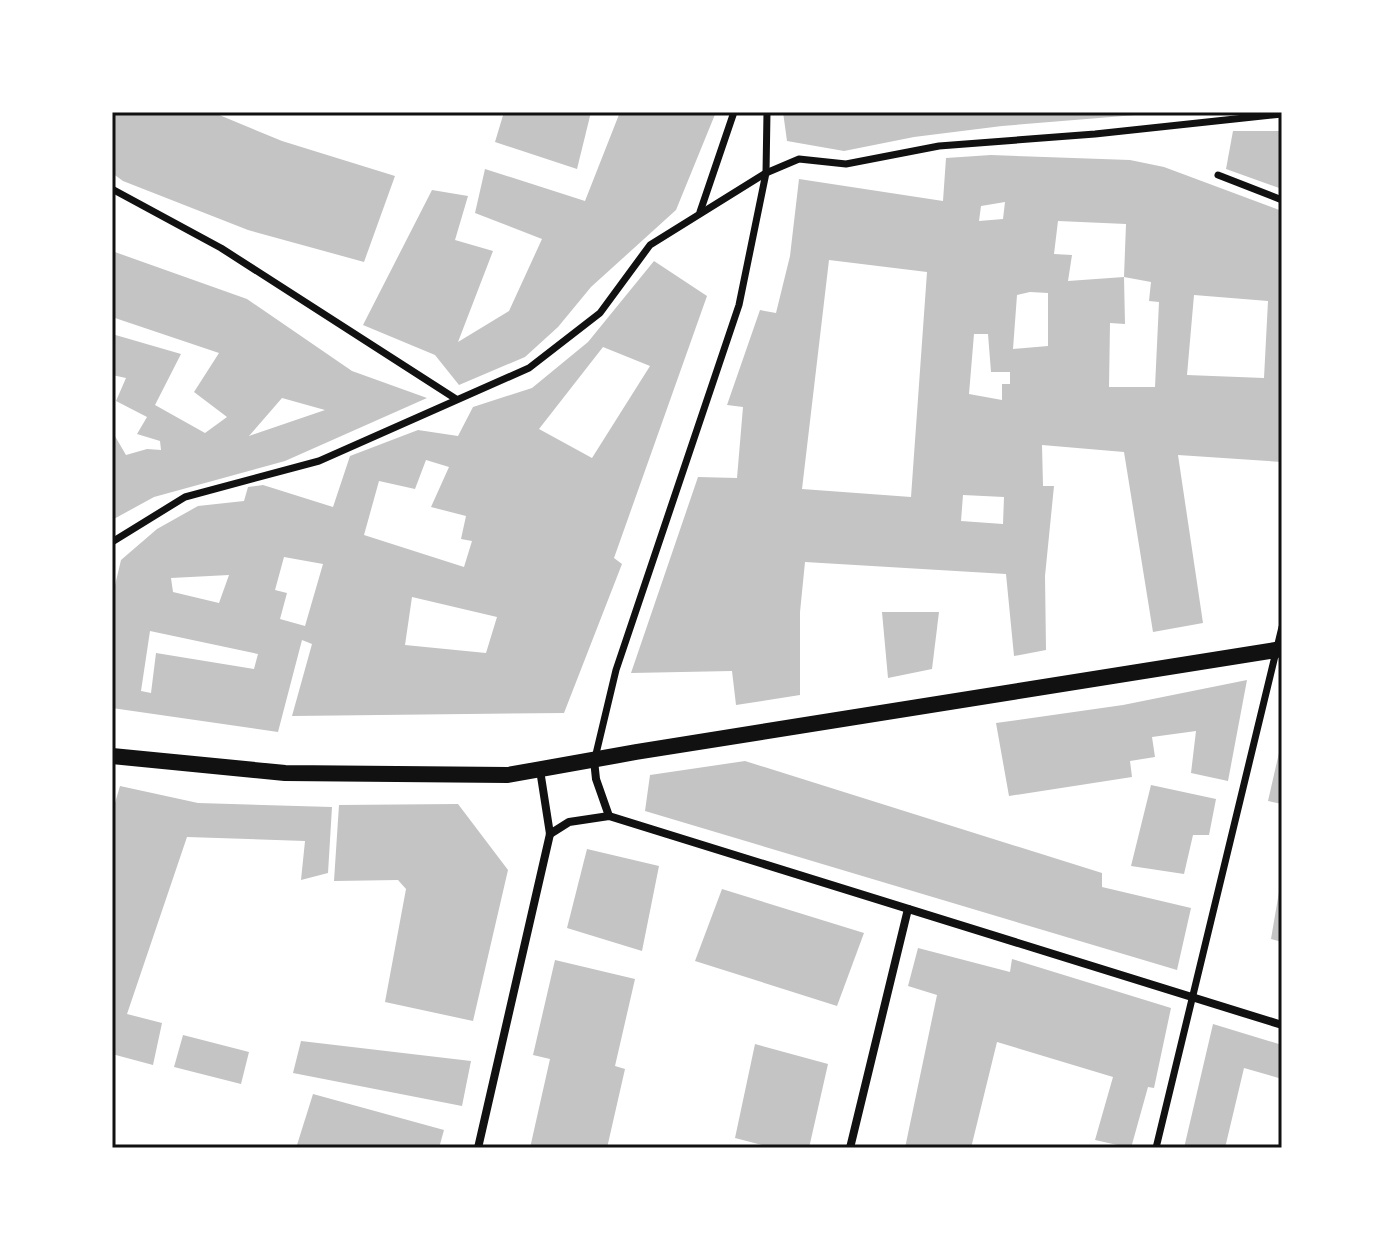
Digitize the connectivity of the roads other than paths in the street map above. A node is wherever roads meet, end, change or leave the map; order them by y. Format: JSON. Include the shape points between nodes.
{"nodes":[{"id":1,"x":734,"y":112,"type":"edge"},
{"id":2,"x":767,"y":112,"type":"edge"},
{"id":3,"x":1282,"y":114,"type":"edge"},
{"id":4,"x":766,"y":173,"type":"junction"},
{"id":5,"x":1218,"y":175,"type":"dead end"},
{"id":6,"x":112,"y":189,"type":"edge"},
{"id":7,"x":1282,"y":200,"type":"edge"},
{"id":8,"x":699,"y":213,"type":"junction"},
{"id":9,"x":456,"y":399,"type":"junction"},
{"id":10,"x":112,"y":542,"type":"edge"},
{"id":11,"x":1282,"y":627,"type":"edge"},
{"id":12,"x":1280,"y":650,"type":"edge"},
{"id":13,"x":112,"y":756,"type":"edge"},
{"id":14,"x":594,"y":760,"type":"junction"},
{"id":15,"x":540,"y":769,"type":"junction"},
{"id":16,"x":609,"y":816,"type":"junction"},
{"id":17,"x":550,"y":834,"type":"junction"},
{"id":18,"x":908,"y":909,"type":"junction"},
{"id":19,"x":1194,"y":999,"type":"junction"},
{"id":20,"x":1282,"y":1025,"type":"edge"},
{"id":21,"x":478,"y":1148,"type":"edge"},
{"id":22,"x":850,"y":1148,"type":"edge"},
{"id":23,"x":1156,"y":1148,"type":"edge"}],
"edges":[{"from":1,"to":8,"type":"street"},
{"from":2,"to":4,"type":"street"},
{"from":3,"to":4,"type":"street","via":[[939,146],[846,164],[799,159]]},
{"from":4,"to":8,"type":"street"},
{"from":4,"to":14,"type":"street","via":[[739,305],[616,670]]},
{"from":5,"to":7,"type":"street"},
{"from":6,"to":9,"type":"street","via":[[221,248]]},
{"from":8,"to":9,"type":"street","via":[[650,245],[600,313],[529,368]]},
{"from":9,"to":10,"type":"street","via":[[319,461],[185,497]]},
{"from":11,"to":12,"type":"street"},
{"from":12,"to":14,"type":"main road"},
{"from":12,"to":19,"type":"street"},
{"from":13,"to":15,"type":"main road","via":[[285,773],[508,775]]},
{"from":14,"to":15,"type":"main road"},
{"from":14,"to":16,"type":"street"},
{"from":15,"to":17,"type":"street"},
{"from":16,"to":17,"type":"street","via":[[569,822]]},
{"from":16,"to":18,"type":"street"},
{"from":17,"to":21,"type":"street"},
{"from":18,"to":19,"type":"street"},
{"from":18,"to":22,"type":"street"},
{"from":19,"to":20,"type":"street"},
{"from":19,"to":23,"type":"street"}]}
